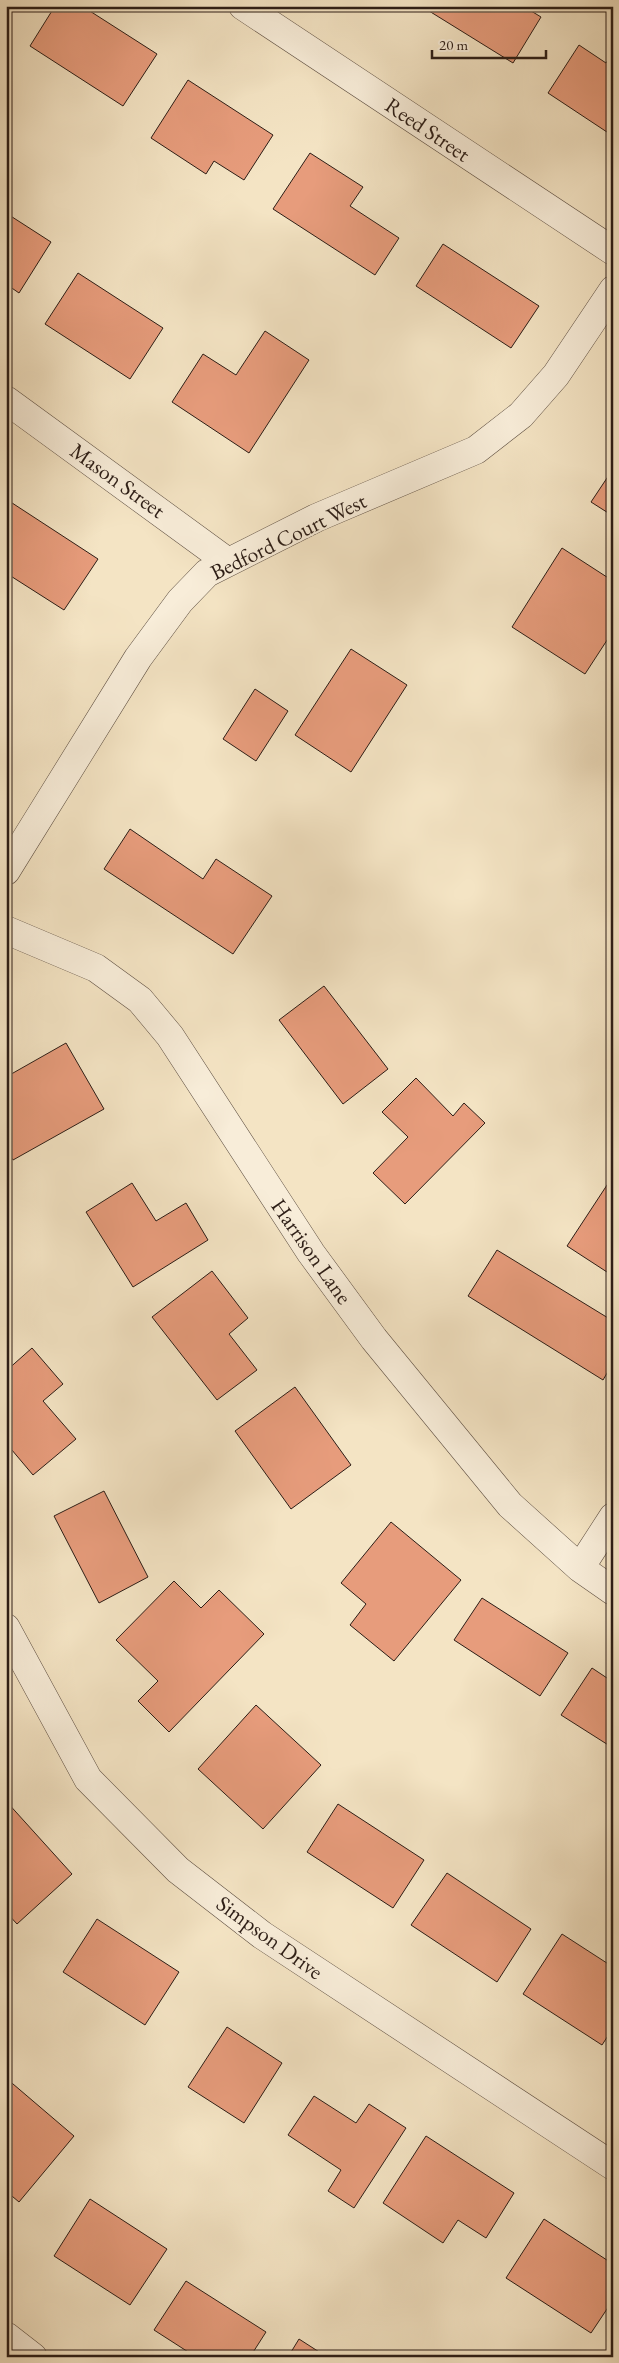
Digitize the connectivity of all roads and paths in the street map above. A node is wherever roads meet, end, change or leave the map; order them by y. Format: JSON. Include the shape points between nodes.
{"nodes":[{"id":1,"x":243,"y":6,"type":"edge"},
{"id":2,"x":613,"y":251,"type":"edge"},
{"id":3,"x":613,"y":290,"type":"edge"},
{"id":4,"x":6,"y":400,"type":"edge"},
{"id":5,"x":228,"y":562,"type":"junction"},
{"id":6,"x":6,"y":871,"type":"edge"},
{"id":7,"x":6,"y":930,"type":"edge"},
{"id":8,"x":613,"y":1517,"type":"edge"},
{"id":9,"x":580,"y":1568,"type":"junction"},
{"id":10,"x":613,"y":1591,"type":"edge"},
{"id":11,"x":6,"y":1628,"type":"edge"},
{"id":12,"x":613,"y":2166,"type":"edge"},
{"id":13,"x":6,"y":2336,"type":"edge"},
{"id":14,"x":33,"y":2357,"type":"edge"}],
"edges":[{"from":1,"to":2,"type":"street","name":"Reed Street"},
{"from":3,"to":5,"type":"street","name":"Bedford Court West","via":[[556,375],[533,402],[476,450],[316,518]]},
{"from":4,"to":5,"type":"street","name":"Mason Street"},
{"from":5,"to":6,"type":"street","name":"Bedford Court West","via":[[207,573],[180,601],[138,658]]},
{"from":7,"to":9,"type":"street","name":"Harrison Lane","via":[[96,968],[140,1000],[170,1036],[311,1253],[374,1339],[510,1504]]},
{"from":8,"to":9,"type":"street"},
{"from":9,"to":10,"type":"street","name":"Harrison Lane"},
{"from":11,"to":12,"type":"street","name":"Simpson Drive","via":[[88,1779],[178,1870],[262,1936]]},
{"from":13,"to":14,"type":"street"}]}
